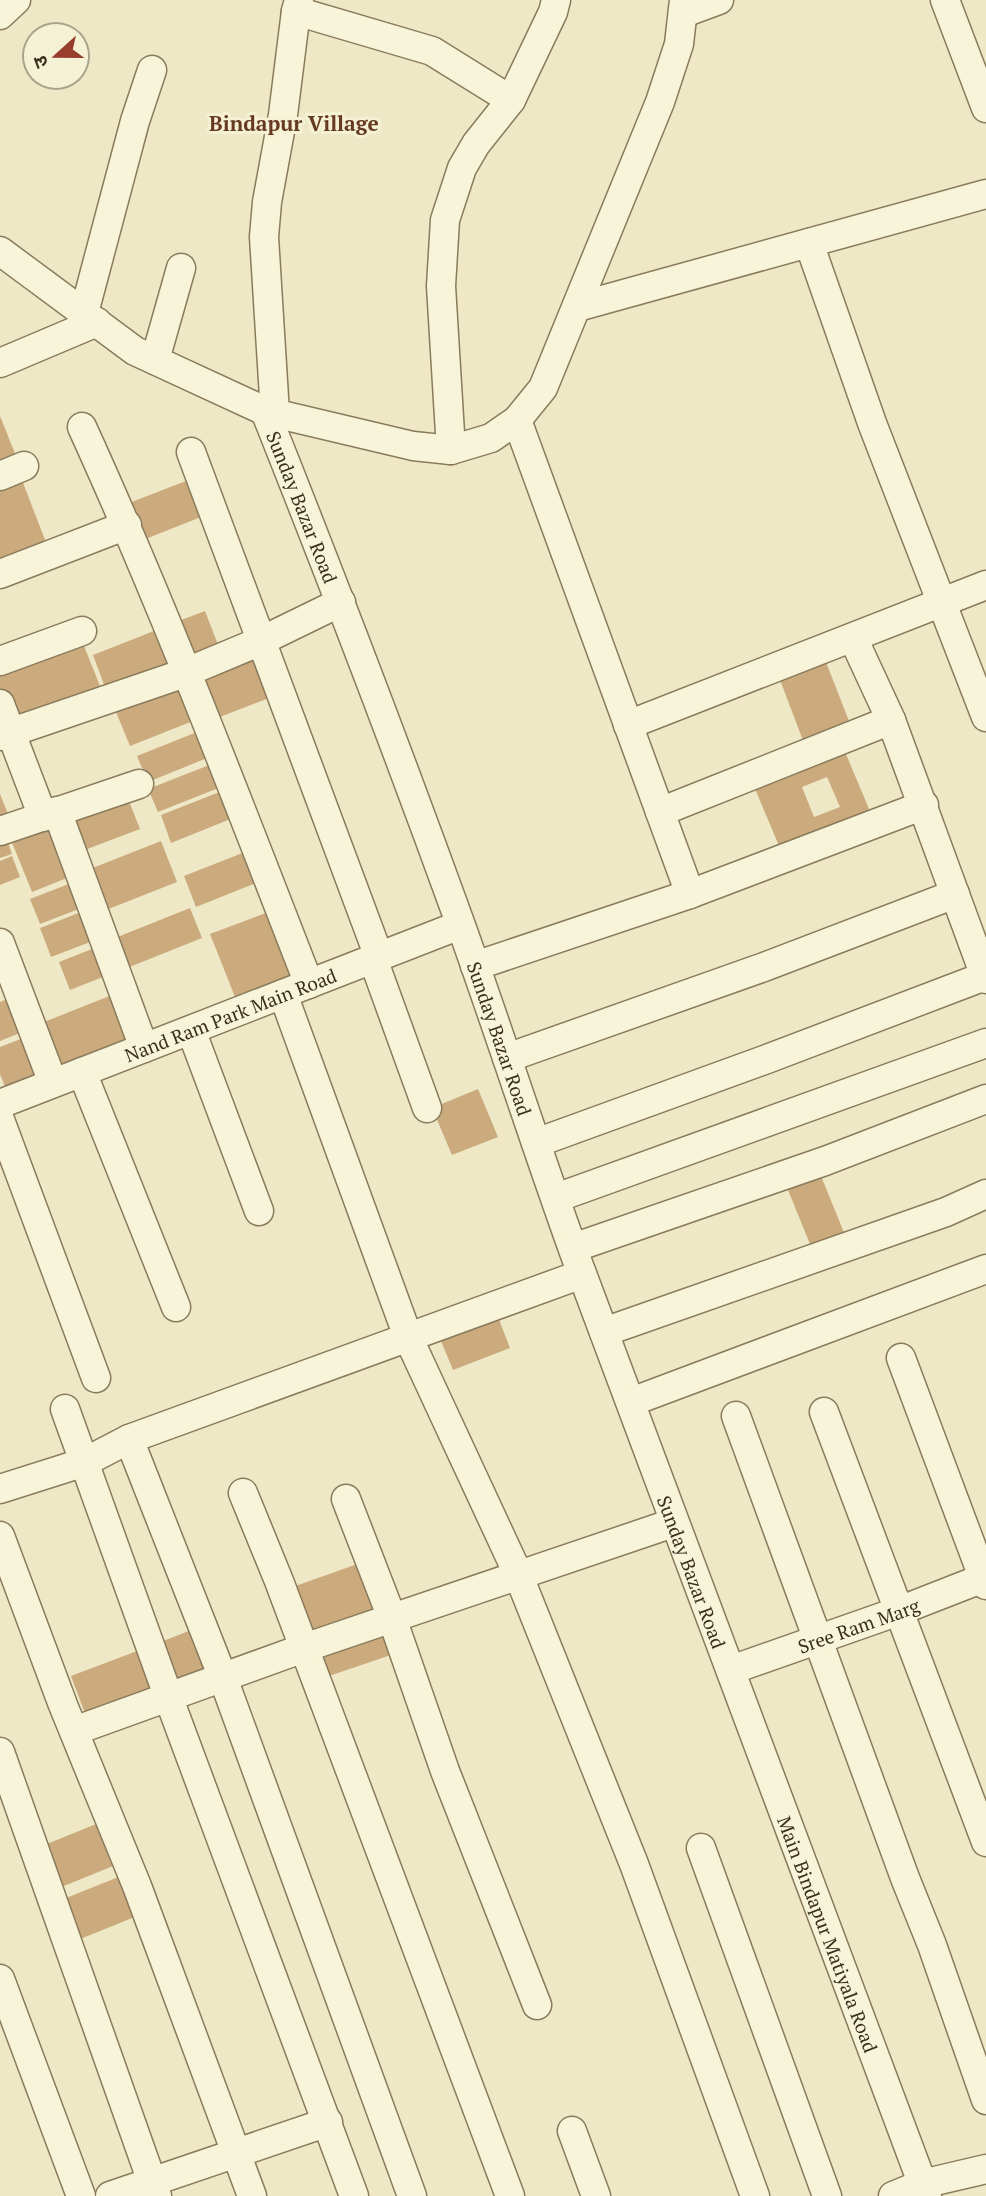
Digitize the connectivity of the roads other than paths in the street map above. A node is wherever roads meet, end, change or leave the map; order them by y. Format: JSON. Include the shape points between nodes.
{"nodes":[{"id":1,"x":16,"y":0,"type":"edge"},
{"id":2,"x":556,"y":0,"type":"edge"},
{"id":3,"x":719,"y":0,"type":"edge"},
{"id":4,"x":945,"y":0,"type":"edge"},
{"id":5,"x":297,"y":5,"type":"edge"},
{"id":6,"x":684,"y":7,"type":"edge"},
{"id":7,"x":0,"y":15,"type":"edge"},
{"id":8,"x":152,"y":70,"type":"dead end"},
{"id":9,"x":984,"y":96,"type":"edge"},
{"id":10,"x":511,"y":100,"type":"junction"},
{"id":11,"x":986,"y":194,"type":"edge"},
{"id":12,"x":809,"y":243,"type":"junction"},
{"id":13,"x":0,"y":251,"type":"edge"},
{"id":14,"x":180,"y":268,"type":"dead end"},
{"id":15,"x":577,"y":307,"type":"junction"},
{"id":16,"x":90,"y":318,"type":"junction"},
{"id":17,"x":155,"y":360,"type":"junction"},
{"id":18,"x":0,"y":363,"type":"edge"},
{"id":19,"x":270,"y":412,"type":"junction"},
{"id":20,"x":517,"y":420,"type":"junction"},
{"id":21,"x":82,"y":427,"type":"dead end"},
{"id":22,"x":451,"y":450,"type":"junction"},
{"id":23,"x":191,"y":452,"type":"dead end"},
{"id":24,"x":127,"y":525,"type":"junction"},
{"id":25,"x":0,"y":574,"type":"edge"},
{"id":26,"x":986,"y":585,"type":"edge"},
{"id":27,"x":341,"y":602,"type":"junction"},
{"id":28,"x":942,"y":604,"type":"junction"},
{"id":29,"x":82,"y":631,"type":"dead end"},
{"id":30,"x":853,"y":638,"type":"junction"},
{"id":31,"x":261,"y":641,"type":"junction"},
{"id":32,"x":0,"y":661,"type":"edge"},
{"id":33,"x":187,"y":671,"type":"junction"},
{"id":34,"x":0,"y":704,"type":"edge"},
{"id":35,"x":986,"y":717,"type":"edge"},
{"id":36,"x":891,"y":720,"type":"junction"},
{"id":37,"x":628,"y":725,"type":"junction"},
{"id":38,"x":5,"y":734,"type":"edge"},
{"id":39,"x":138,"y":784,"type":"dead end"},
{"id":40,"x":924,"y":805,"type":"junction"},
{"id":41,"x":660,"y":812,"type":"junction"},
{"id":42,"x":50,"y":814,"type":"junction"},
{"id":43,"x":0,"y":831,"type":"edge"},
{"id":44,"x":690,"y":894,"type":"junction"},
{"id":45,"x":955,"y":894,"type":"junction"},
{"id":46,"x":460,"y":925,"type":"junction"},
{"id":47,"x":0,"y":943,"type":"edge"},
{"id":48,"x":376,"y":958,"type":"junction"},
{"id":49,"x":475,"y":967,"type":"junction"},
{"id":50,"x":986,"y":977,"type":"edge"},
{"id":51,"x":309,"y":984,"type":"junction"},
{"id":52,"x":283,"y":994,"type":"junction"},
{"id":53,"x":191,"y":1030,"type":"junction"},
{"id":54,"x":986,"y":1043,"type":"edge"},
{"id":55,"x":144,"y":1048,"type":"junction"},
{"id":56,"x":507,"y":1058,"type":"junction"},
{"id":57,"x":82,"y":1072,"type":"junction"},
{"id":58,"x":54,"y":1083,"type":"junction"},
{"id":59,"x":986,"y":1099,"type":"edge"},
{"id":60,"x":0,"y":1104,"type":"edge"},
{"id":61,"x":427,"y":1108,"type":"dead end"},
{"id":62,"x":0,"y":1120,"type":"edge"},
{"id":63,"x":536,"y":1143,"type":"junction"},
{"id":64,"x":986,"y":1195,"type":"edge"},
{"id":65,"x":556,"y":1198,"type":"junction"},
{"id":66,"x":259,"y":1211,"type":"dead end"},
{"id":67,"x":578,"y":1261,"type":"junction"},
{"id":68,"x":986,"y":1269,"type":"edge"},
{"id":69,"x":176,"y":1307,"type":"dead end"},
{"id":70,"x":604,"y":1332,"type":"junction"},
{"id":71,"x":408,"y":1337,"type":"junction"},
{"id":72,"x":901,"y":1358,"type":"dead end"},
{"id":73,"x":96,"y":1378,"type":"dead end"},
{"id":74,"x":631,"y":1402,"type":"junction"},
{"id":75,"x":65,"y":1409,"type":"dead end"},
{"id":76,"x":824,"y":1412,"type":"dead end"},
{"id":77,"x":736,"y":1416,"type":"dead end"},
{"id":78,"x":129,"y":1439,"type":"junction"},
{"id":79,"x":85,"y":1462,"type":"junction"},
{"id":80,"x":0,"y":1489,"type":"edge"},
{"id":81,"x":243,"y":1493,"type":"dead end"},
{"id":82,"x":346,"y":1499,"type":"dead end"},
{"id":83,"x":673,"y":1523,"type":"junction"},
{"id":84,"x":0,"y":1536,"type":"edge"},
{"id":85,"x":519,"y":1574,"type":"junction"},
{"id":86,"x":985,"y":1580,"type":"edge"},
{"id":87,"x":899,"y":1611,"type":"junction"},
{"id":88,"x":392,"y":1618,"type":"junction"},
{"id":89,"x":818,"y":1640,"type":"junction"},
{"id":90,"x":304,"y":1648,"type":"junction"},
{"id":91,"x":731,"y":1670,"type":"junction"},
{"id":92,"x":223,"y":1678,"type":"junction"},
{"id":93,"x":169,"y":1697,"type":"junction"},
{"id":94,"x":74,"y":1731,"type":"junction"},
{"id":95,"x":0,"y":1752,"type":"edge"},
{"id":96,"x":986,"y":1842,"type":"edge"},
{"id":97,"x":701,"y":1848,"type":"dead end"},
{"id":98,"x":0,"y":1979,"type":"edge"},
{"id":99,"x":537,"y":2005,"type":"dead end"},
{"id":100,"x":986,"y":2099,"type":"edge"},
{"id":101,"x":328,"y":2122,"type":"junction"},
{"id":102,"x":572,"y":2131,"type":"dead end"},
{"id":103,"x":236,"y":2152,"type":"junction"},
{"id":104,"x":986,"y":2169,"type":"edge"},
{"id":105,"x":154,"y":2188,"type":"edge"},
{"id":106,"x":924,"y":2190,"type":"edge"},
{"id":107,"x":82,"y":2196,"type":"edge"},
{"id":108,"x":110,"y":2196,"type":"edge"},
{"id":109,"x":252,"y":2196,"type":"edge"},
{"id":110,"x":354,"y":2196,"type":"edge"},
{"id":111,"x":412,"y":2196,"type":"edge"},
{"id":112,"x":510,"y":2196,"type":"edge"},
{"id":113,"x":596,"y":2196,"type":"edge"},
{"id":114,"x":755,"y":2196,"type":"edge"},
{"id":115,"x":827,"y":2196,"type":"edge"},
{"id":116,"x":893,"y":2196,"type":"edge"}],
"edges":[{"from":1,"to":7,"type":"street"},
{"from":2,"to":10,"type":"street"},
{"from":3,"to":6,"type":"street"},
{"from":4,"to":9,"type":"street"},
{"from":5,"to":10,"type":"street","via":[[432,51]]},
{"from":5,"to":19,"type":"street","name":"Sunday Bazar Road","via":[[264,237]]},
{"from":6,"to":15,"type":"street","via":[[680,44],[660,102]]},
{"from":8,"to":16,"type":"street","via":[[135,121]]},
{"from":10,"to":22,"type":"street","via":[[476,144],[445,220],[442,286]]},
{"from":11,"to":12,"type":"street"},
{"from":12,"to":15,"type":"street"},
{"from":12,"to":28,"type":"street"},
{"from":13,"to":16,"type":"street"},
{"from":14,"to":17,"type":"street"},
{"from":15,"to":20,"type":"street","via":[[543,388]]},
{"from":16,"to":17,"type":"street"},
{"from":16,"to":18,"type":"street"},
{"from":17,"to":19,"type":"street"},
{"from":19,"to":22,"type":"street","via":[[413,446]]},
{"from":19,"to":27,"type":"street","name":"Sunday Bazar Road"},
{"from":20,"to":22,"type":"street","via":[[491,438]]},
{"from":20,"to":37,"type":"street"},
{"from":21,"to":24,"type":"street"},
{"from":23,"to":31,"type":"street"},
{"from":24,"to":25,"type":"street"},
{"from":24,"to":33,"type":"street"},
{"from":26,"to":28,"type":"street"},
{"from":27,"to":31,"type":"street"},
{"from":27,"to":46,"type":"street","name":"Sunday Bazar Road"},
{"from":28,"to":30,"type":"street"},
{"from":28,"to":35,"type":"street"},
{"from":29,"to":32,"type":"street"},
{"from":30,"to":36,"type":"street"},
{"from":30,"to":37,"type":"street"},
{"from":31,"to":33,"type":"street"},
{"from":31,"to":48,"type":"street"},
{"from":33,"to":38,"type":"street"},
{"from":33,"to":51,"type":"street"},
{"from":34,"to":38,"type":"street"},
{"from":36,"to":40,"type":"street"},
{"from":36,"to":41,"type":"street"},
{"from":37,"to":41,"type":"street"},
{"from":38,"to":42,"type":"street"},
{"from":39,"to":42,"type":"street"},
{"from":40,"to":44,"type":"street"},
{"from":40,"to":45,"type":"street"},
{"from":41,"to":44,"type":"street"},
{"from":42,"to":43,"type":"street"},
{"from":42,"to":55,"type":"street"},
{"from":44,"to":49,"type":"street"},
{"from":45,"to":50,"type":"street"},
{"from":45,"to":56,"type":"street"},
{"from":46,"to":48,"type":"street","name":"Nand Ram Park Main Road"},
{"from":46,"to":49,"type":"street","name":"Sunday Bazar Road"},
{"from":47,"to":58,"type":"street"},
{"from":48,"to":51,"type":"street","name":"Nand Ram Park Main Road"},
{"from":48,"to":61,"type":"street"},
{"from":49,"to":56,"type":"street","name":"Sunday Bazar Road"},
{"from":50,"to":63,"type":"street"},
{"from":51,"to":52,"type":"street","name":"Nand Ram Park Main Road"},
{"from":52,"to":53,"type":"street","name":"Nand Ram Park Main Road"},
{"from":52,"to":71,"type":"street"},
{"from":53,"to":55,"type":"street","name":"Nand Ram Park Main Road"},
{"from":53,"to":66,"type":"street"},
{"from":54,"to":65,"type":"street"},
{"from":55,"to":57,"type":"street","name":"Nand Ram Park Main Road"},
{"from":56,"to":63,"type":"street","name":"Sunday Bazar Road"},
{"from":57,"to":58,"type":"street","name":"Nand Ram Park Main Road"},
{"from":57,"to":69,"type":"street"},
{"from":58,"to":60,"type":"street","name":"Nand Ram Park Main Road"},
{"from":59,"to":67,"type":"street"},
{"from":62,"to":73,"type":"street"},
{"from":63,"to":65,"type":"street","name":"Sunday Bazar Road"},
{"from":64,"to":70,"type":"street"},
{"from":65,"to":67,"type":"street","name":"Sunday Bazar Road"},
{"from":67,"to":70,"type":"street","name":"Sunday Bazar Road"},
{"from":67,"to":71,"type":"street"},
{"from":68,"to":74,"type":"street"},
{"from":70,"to":74,"type":"street","name":"Sunday Bazar Road"},
{"from":71,"to":78,"type":"street"},
{"from":71,"to":85,"type":"street"},
{"from":72,"to":86,"type":"street"},
{"from":74,"to":83,"type":"street","name":"Sunday Bazar Road"},
{"from":75,"to":79,"type":"street"},
{"from":76,"to":87,"type":"street"},
{"from":77,"to":89,"type":"street"},
{"from":78,"to":79,"type":"street"},
{"from":78,"to":92,"type":"street"},
{"from":79,"to":80,"type":"street"},
{"from":79,"to":93,"type":"street"},
{"from":81,"to":90,"type":"street"},
{"from":82,"to":88,"type":"street"},
{"from":83,"to":85,"type":"street"},
{"from":83,"to":91,"type":"street","name":"Sunday Bazar Road"},
{"from":84,"to":94,"type":"street"},
{"from":85,"to":88,"type":"street"},
{"from":85,"to":114,"type":"street","via":[[634,1864]]},
{"from":86,"to":87,"type":"street","name":"Sree Ram Marg"},
{"from":87,"to":89,"type":"street","name":"Sree Ram Marg"},
{"from":87,"to":96,"type":"street"},
{"from":88,"to":90,"type":"street"},
{"from":88,"to":99,"type":"street","via":[[445,1771]]},
{"from":89,"to":91,"type":"street","name":"Sree Ram Marg"},
{"from":89,"to":100,"type":"street"},
{"from":90,"to":92,"type":"street"},
{"from":90,"to":112,"type":"street"},
{"from":91,"to":106,"type":"street","name":"Main Bindapur Matiyala Road"},
{"from":92,"to":93,"type":"street"},
{"from":92,"to":111,"type":"street"},
{"from":93,"to":94,"type":"street"},
{"from":93,"to":101,"type":"street"},
{"from":94,"to":103,"type":"street"},
{"from":95,"to":105,"type":"street"},
{"from":97,"to":115,"type":"street"},
{"from":98,"to":107,"type":"street"},
{"from":101,"to":103,"type":"street"},
{"from":101,"to":110,"type":"street"},
{"from":102,"to":113,"type":"street"},
{"from":103,"to":105,"type":"street"},
{"from":103,"to":109,"type":"street"},
{"from":104,"to":106,"type":"street"},
{"from":105,"to":108,"type":"street"},
{"from":106,"to":116,"type":"street"}]}
